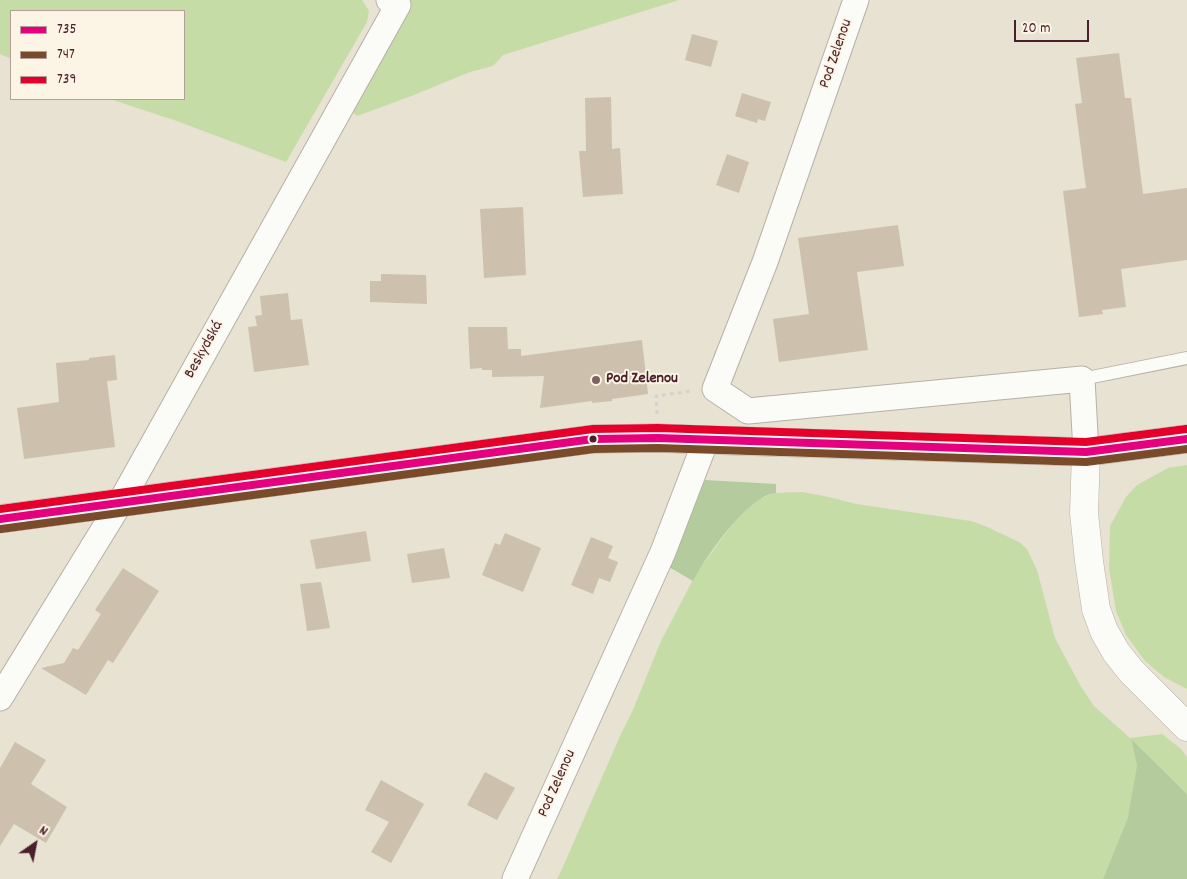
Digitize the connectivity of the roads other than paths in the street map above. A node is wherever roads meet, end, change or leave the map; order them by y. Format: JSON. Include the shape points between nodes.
{"nodes":[{"id":1,"x":389,"y":0,"type":"edge"},
{"id":2,"x":856,"y":0,"type":"edge"},
{"id":3,"x":1187,"y":358,"type":"edge"},
{"id":4,"x":1082,"y":379,"type":"junction"},
{"id":5,"x":1187,"y":439,"type":"edge"},
{"id":6,"x":706,"y":440,"type":"junction"},
{"id":7,"x":1086,"y":452,"type":"junction"},
{"id":8,"x":120,"y":503,"type":"junction"},
{"id":9,"x":0,"y":519,"type":"edge"},
{"id":10,"x":1148,"y":687,"type":"junction"},
{"id":11,"x":0,"y":698,"type":"edge"},
{"id":12,"x":1187,"y":699,"type":"edge"},
{"id":13,"x":1187,"y":727,"type":"edge"},
{"id":14,"x":515,"y":879,"type":"edge"}],
"edges":[{"from":1,"to":8,"type":"street","name":"Beskydská","via":[[398,5]]},
{"from":2,"to":4,"type":"street","name":"Pod Zelenou","via":[[765,262],[715,389],[748,411]]},
{"from":3,"to":4,"type":"lane"},
{"from":4,"to":7,"type":"street"},
{"from":5,"to":7,"type":"main road"},
{"from":6,"to":7,"type":"main road"},
{"from":6,"to":8,"type":"main road","via":[[593,439]]},
{"from":6,"to":14,"type":"street","name":"Pod Zelenou","via":[[663,552]]},
{"from":7,"to":10,"type":"main road","via":[[1084,513],[1096,609],[1116,652]]},
{"from":8,"to":9,"type":"main road"},
{"from":8,"to":11,"type":"street","name":"Beskydská"},
{"from":10,"to":12,"type":"main road"},
{"from":10,"to":13,"type":"main road"}]}
